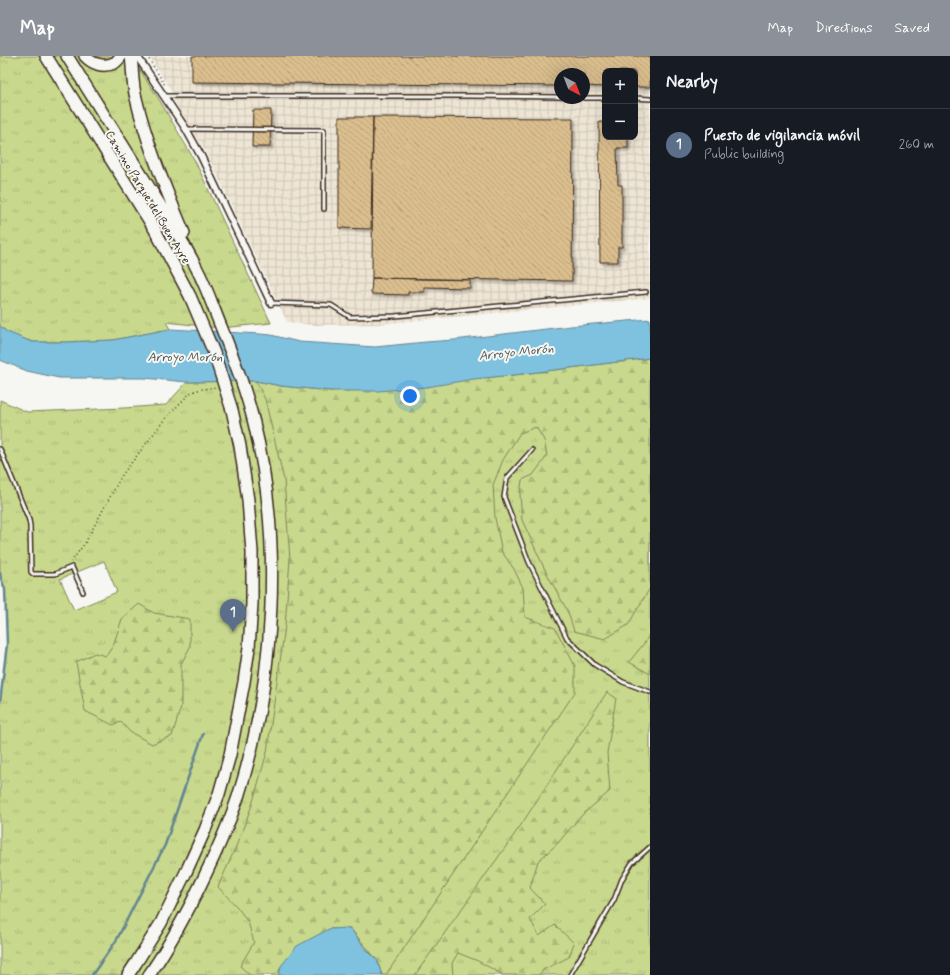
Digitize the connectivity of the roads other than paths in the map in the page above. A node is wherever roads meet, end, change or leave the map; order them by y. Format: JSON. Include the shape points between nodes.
{"nodes":[{"id":1,"x":46,"y":56,"type":"edge"},
{"id":2,"x":67,"y":56,"type":"edge"},
{"id":3,"x":85,"y":56,"type":"edge"},
{"id":4,"x":121,"y":56,"type":"edge"},
{"id":5,"x":132,"y":56,"type":"edge"},
{"id":6,"x":137,"y":56,"type":"edge"},
{"id":7,"x":164,"y":96,"type":"junction"},
{"id":8,"x":554,"y":97,"type":"edge"},
{"id":9,"x":590,"y":98,"type":"edge"},
{"id":10,"x":602,"y":98,"type":"edge"},
{"id":11,"x":638,"y":98,"type":"edge"},
{"id":12,"x":650,"y":99,"type":"edge"},
{"id":13,"x":186,"y":129,"type":"junction"},
{"id":14,"x":324,"y":209,"type":"dead end"},
{"id":15,"x":199,"y":273,"type":"junction"},
{"id":16,"x":646,"y":292,"type":"dead end"},
{"id":17,"x":271,"y":303,"type":"joint"},
{"id":18,"x":0,"y":449,"type":"edge"},
{"id":19,"x":532,"y":450,"type":"dead end"},
{"id":20,"x":83,"y":592,"type":"dead end"},
{"id":21,"x":650,"y":692,"type":"edge"},
{"id":22,"x":650,"y":847,"type":"edge"},
{"id":23,"x":128,"y":975,"type":"edge"},
{"id":24,"x":149,"y":975,"type":"edge"},
{"id":25,"x":570,"y":975,"type":"edge"}],
"edges":[{"from":1,"to":23,"type":"highway","name":"Camino Parque del Buen Ayre","via":[[154,228],[190,296],[214,353],[232,410],[248,500],[252,604],[244,682],[230,755],[219,794],[186,872],[161,923]]},
{"from":2,"to":15,"type":"highway","name":"Camino Parque del Buen Ayre","via":[[176,230]]},
{"from":3,"to":4,"type":"highway","via":[[94,63],[106,65],[115,62]]},
{"from":5,"to":15,"type":"highway","via":[[135,97],[144,132]]},
{"from":6,"to":7,"type":"street"},
{"from":7,"to":8,"type":"lane"},
{"from":7,"to":13,"type":"street"},
{"from":9,"to":10,"type":"lane"},
{"from":11,"to":12,"type":"lane"},
{"from":13,"to":14,"type":"lane","via":[[324,130]]},
{"from":13,"to":17,"type":"street"},
{"from":15,"to":24,"type":"highway","name":"Camino Parque del Buen Ayre","via":[[242,384],[254,423],[262,463],[271,539],[268,651],[249,760],[224,835],[184,918]]},
{"from":16,"to":17,"type":"lane","via":[[395,316],[350,317],[331,304]]},
{"from":18,"to":20,"type":"lane","via":[[29,520],[31,572],[55,574],[72,566]]},
{"from":19,"to":21,"type":"lane","via":[[508,478],[504,497],[529,562],[568,638],[595,666],[623,682]]},
{"from":22,"to":25,"type":"lane","via":[[632,863],[622,879],[614,900]]}]}
